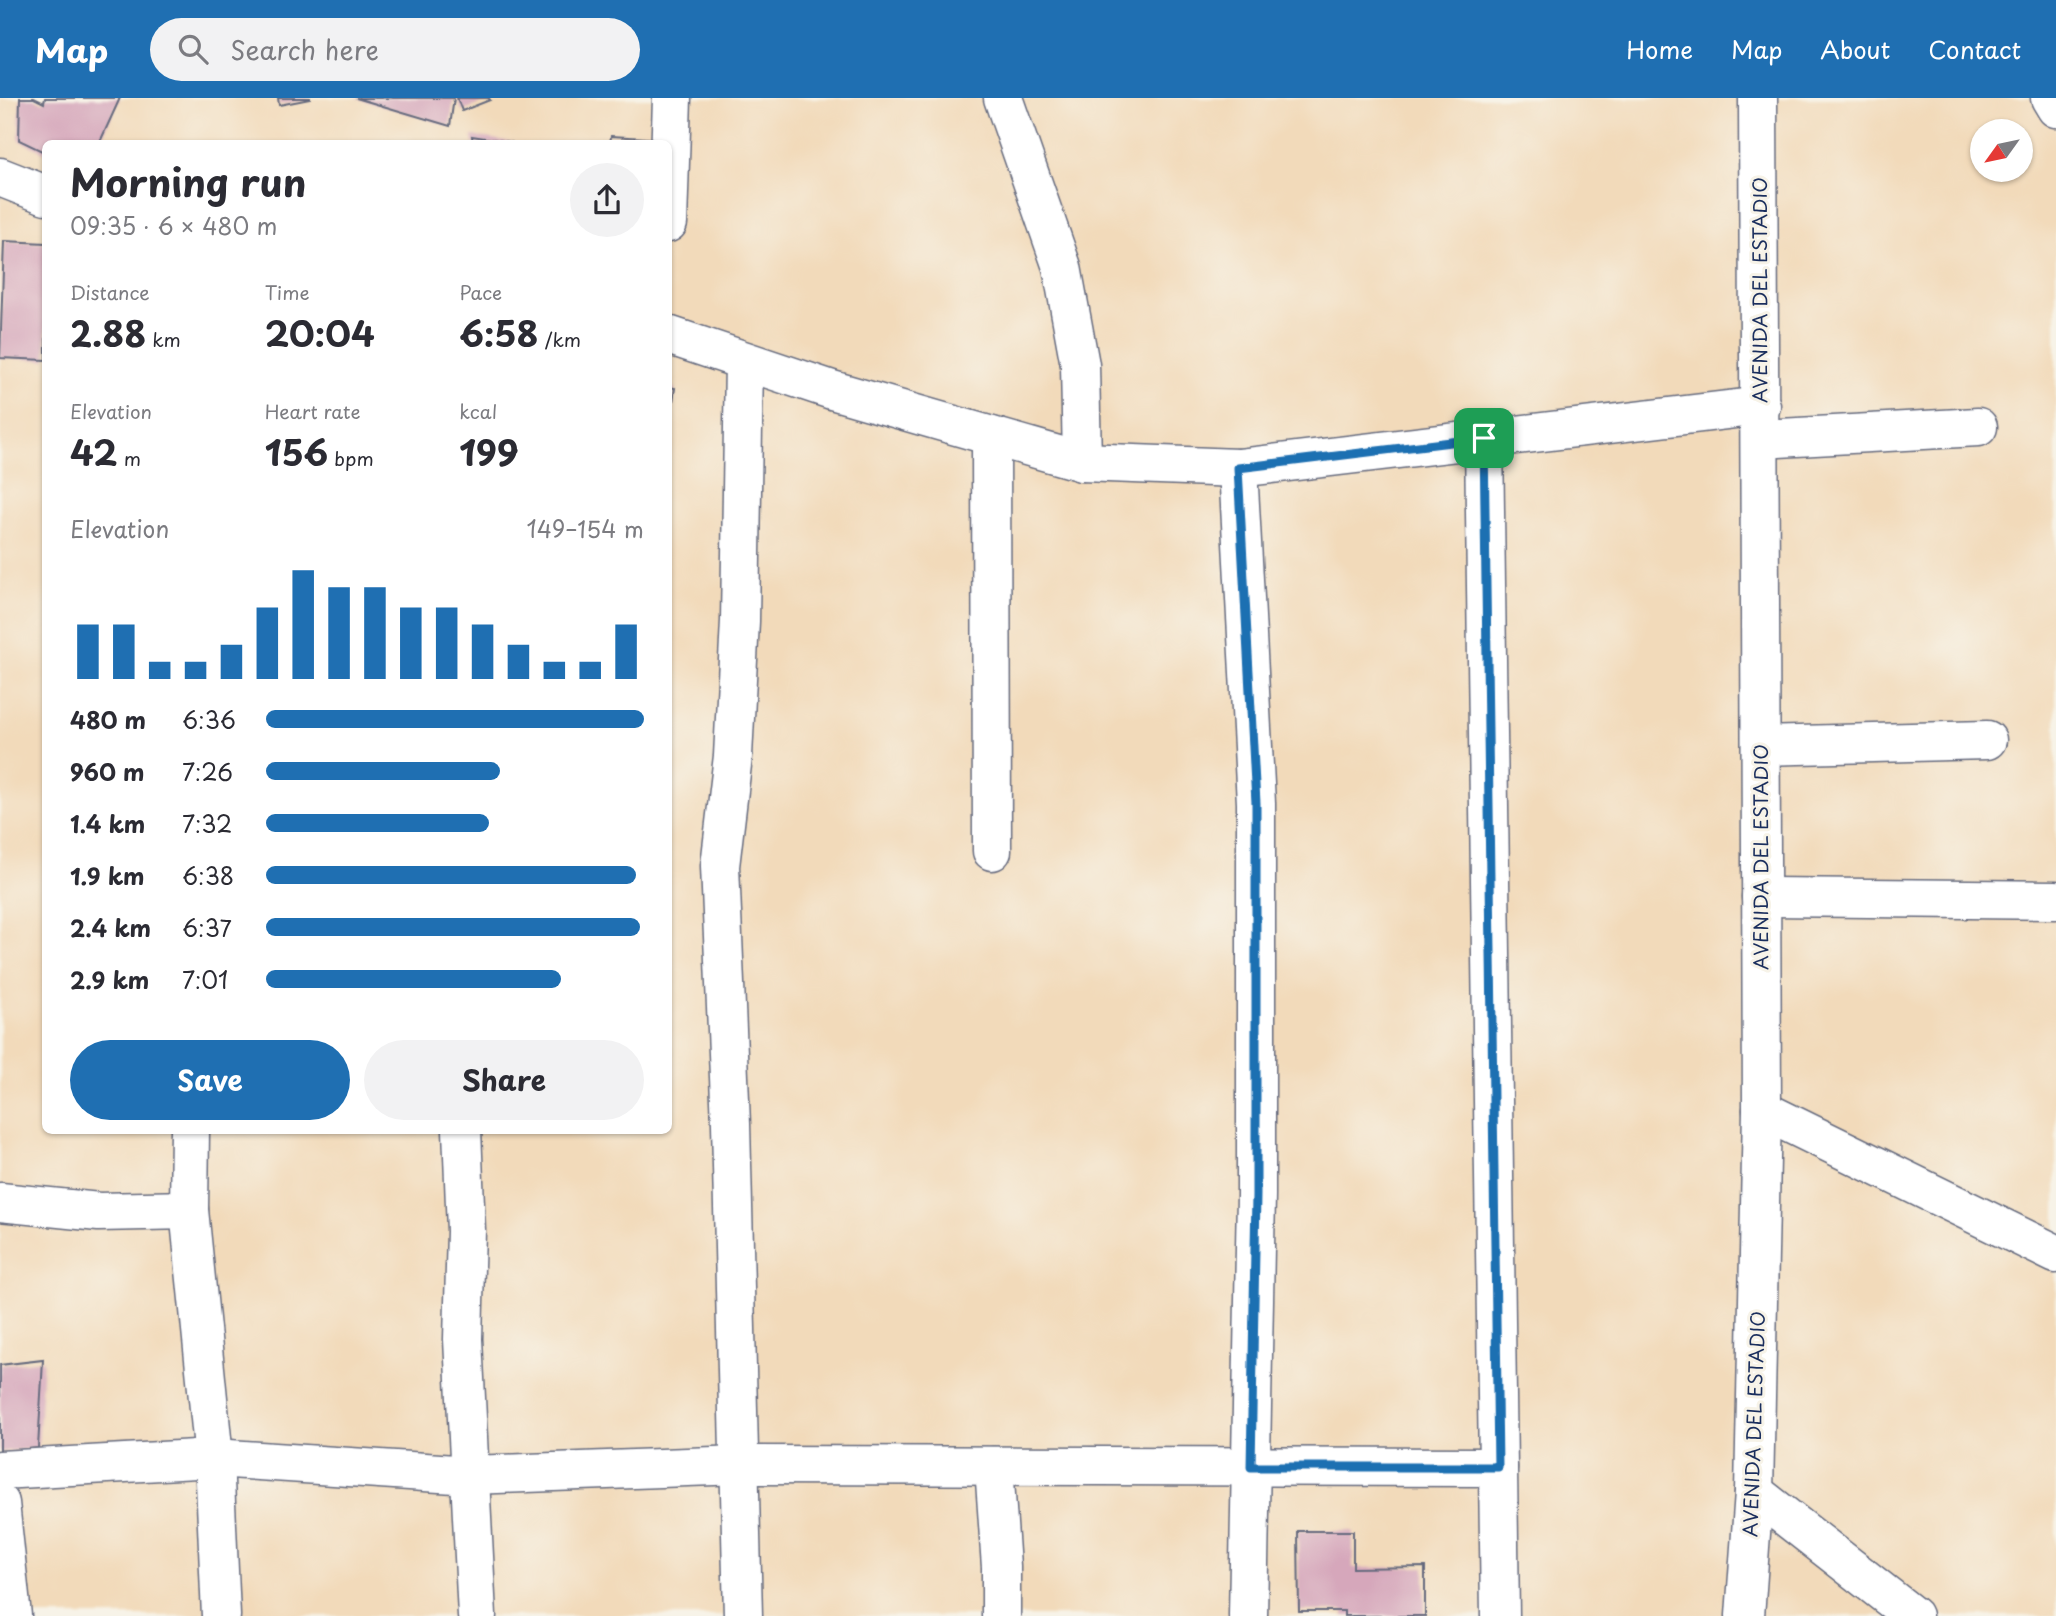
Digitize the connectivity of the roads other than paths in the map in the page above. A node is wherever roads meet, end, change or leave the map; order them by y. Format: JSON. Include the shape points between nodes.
{"nodes":[{"id":1,"x":673,"y":98,"type":"edge"},
{"id":2,"x":1003,"y":98,"type":"edge"},
{"id":3,"x":1758,"y":98,"type":"edge"},
{"id":4,"x":2050,"y":98,"type":"edge"},
{"id":5,"x":2056,"y":108,"type":"edge"},
{"id":6,"x":671,"y":140,"type":"edge"},
{"id":7,"x":0,"y":177,"type":"edge"},
{"id":8,"x":42,"y":193,"type":"edge"},
{"id":9,"x":672,"y":336,"type":"edge"},
{"id":10,"x":744,"y":361,"type":"junction"},
{"id":11,"x":1761,"y":422,"type":"junction"},
{"id":12,"x":1978,"y":427,"type":"dead end"},
{"id":13,"x":990,"y":436,"type":"junction"},
{"id":14,"x":1484,"y":438,"type":"junction"},
{"id":15,"x":1082,"y":462,"type":"junction"},
{"id":16,"x":1238,"y":468,"type":"junction"},
{"id":17,"x":1987,"y":740,"type":"dead end"},
{"id":18,"x":1761,"y":746,"type":"junction"},
{"id":19,"x":992,"y":851,"type":"dead end"},
{"id":20,"x":1761,"y":897,"type":"junction"},
{"id":21,"x":2056,"y":900,"type":"edge"},
{"id":22,"x":1762,"y":1110,"type":"junction"},
{"id":23,"x":190,"y":1134,"type":"edge"},
{"id":24,"x":462,"y":1134,"type":"edge"},
{"id":25,"x":0,"y":1202,"type":"edge"},
{"id":26,"x":188,"y":1210,"type":"junction"},
{"id":27,"x":2056,"y":1254,"type":"edge"},
{"id":28,"x":214,"y":1458,"type":"junction"},
{"id":29,"x":741,"y":1465,"type":"junction"},
{"id":30,"x":993,"y":1466,"type":"junction"},
{"id":31,"x":1251,"y":1467,"type":"junction"},
{"id":32,"x":1498,"y":1467,"type":"junction"},
{"id":33,"x":0,"y":1470,"type":"edge"},
{"id":34,"x":470,"y":1475,"type":"junction"},
{"id":35,"x":1754,"y":1492,"type":"junction"},
{"id":36,"x":0,"y":1503,"type":"edge"},
{"id":37,"x":12,"y":1616,"type":"edge"},
{"id":38,"x":221,"y":1616,"type":"edge"},
{"id":39,"x":477,"y":1616,"type":"edge"},
{"id":40,"x":743,"y":1616,"type":"edge"},
{"id":41,"x":1001,"y":1616,"type":"edge"},
{"id":42,"x":1248,"y":1616,"type":"edge"},
{"id":43,"x":1500,"y":1616,"type":"edge"},
{"id":44,"x":1745,"y":1616,"type":"edge"},
{"id":45,"x":1913,"y":1616,"type":"edge"}],
"edges":[{"from":1,"to":6,"type":"street"},
{"from":2,"to":15,"type":"street","via":[[1062,267],[1080,365]]},
{"from":3,"to":11,"type":"street","name":"AVENIDA DEL ESTADIO"},
{"from":4,"to":5,"type":"street"},
{"from":7,"to":8,"type":"street"},
{"from":9,"to":10,"type":"street"},
{"from":10,"to":13,"type":"street"},
{"from":10,"to":29,"type":"street","via":[[740,621],[733,756],[720,866]]},
{"from":11,"to":12,"type":"street"},
{"from":11,"to":14,"type":"street"},
{"from":11,"to":18,"type":"street","name":"AVENIDA DEL ESTADIO"},
{"from":13,"to":15,"type":"street"},
{"from":13,"to":19,"type":"street"},
{"from":14,"to":16,"type":"street"},
{"from":14,"to":32,"type":"street"},
{"from":15,"to":16,"type":"street"},
{"from":16,"to":31,"type":"street","via":[[1256,803]]},
{"from":17,"to":18,"type":"street"},
{"from":18,"to":20,"type":"street","name":"AVENIDA DEL ESTADIO"},
{"from":20,"to":21,"type":"street"},
{"from":20,"to":22,"type":"street","name":"AVENIDA DEL ESTADIO"},
{"from":22,"to":27,"type":"street"},
{"from":22,"to":35,"type":"street","name":"AVENIDA DEL ESTADIO"},
{"from":23,"to":26,"type":"street"},
{"from":24,"to":34,"type":"street","via":[[463,1339]]},
{"from":25,"to":26,"type":"street","via":[[99,1212]]},
{"from":26,"to":28,"type":"street"},
{"from":28,"to":33,"type":"street"},
{"from":28,"to":34,"type":"street"},
{"from":28,"to":38,"type":"street"},
{"from":29,"to":30,"type":"street"},
{"from":29,"to":34,"type":"street"},
{"from":29,"to":40,"type":"street"},
{"from":30,"to":31,"type":"street"},
{"from":30,"to":41,"type":"street"},
{"from":31,"to":32,"type":"street"},
{"from":31,"to":42,"type":"street"},
{"from":32,"to":43,"type":"street"},
{"from":34,"to":39,"type":"street"},
{"from":35,"to":44,"type":"street","name":"AVENIDA DEL ESTADIO"},
{"from":35,"to":45,"type":"street"},
{"from":36,"to":37,"type":"street"}]}
